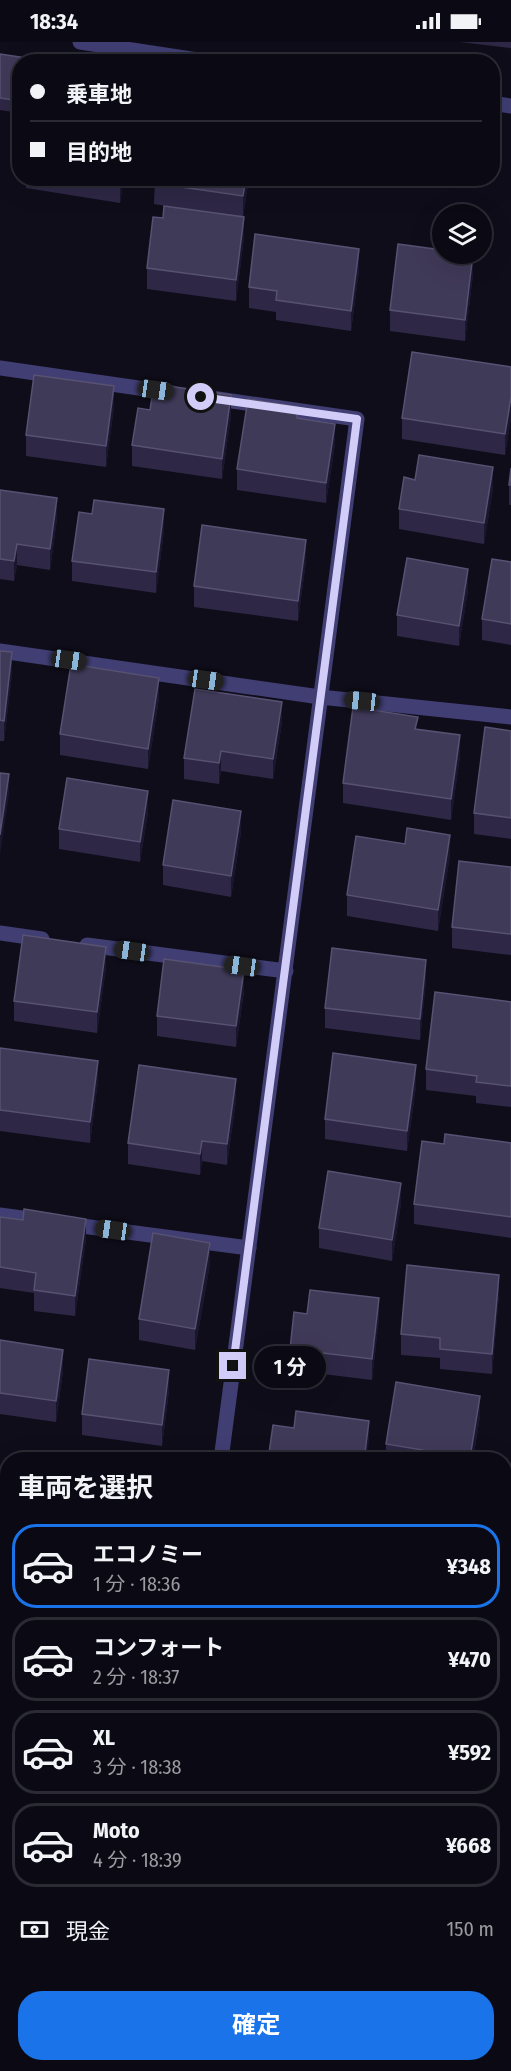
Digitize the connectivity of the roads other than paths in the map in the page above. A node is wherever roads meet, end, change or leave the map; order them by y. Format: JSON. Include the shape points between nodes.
{"nodes":[{"id":1,"x":80,"y":42,"type":"edge"},
{"id":2,"x":159,"y":54,"type":"edge"},
{"id":3,"x":0,"y":368,"type":"edge"},
{"id":4,"x":0,"y":651,"type":"edge"},
{"id":5,"x":320,"y":697,"type":"junction"},
{"id":6,"x":511,"y":717,"type":"edge"},
{"id":7,"x":0,"y":933,"type":"edge"},
{"id":8,"x":286,"y":971,"type":"junction"},
{"id":9,"x":0,"y":1215,"type":"edge"},
{"id":10,"x":249,"y":1248,"type":"junction"},
{"id":11,"x":222,"y":1452,"type":"edge"}],
"edges":[{"from":1,"to":2,"type":"street"},
{"from":3,"to":5,"type":"street","via":[[357,419]]},
{"from":4,"to":5,"type":"street"},
{"from":5,"to":6,"type":"street"},
{"from":5,"to":8,"type":"street"},
{"from":7,"to":8,"type":"street"},
{"from":8,"to":10,"type":"street"},
{"from":9,"to":10,"type":"street"},
{"from":10,"to":11,"type":"street"}]}
